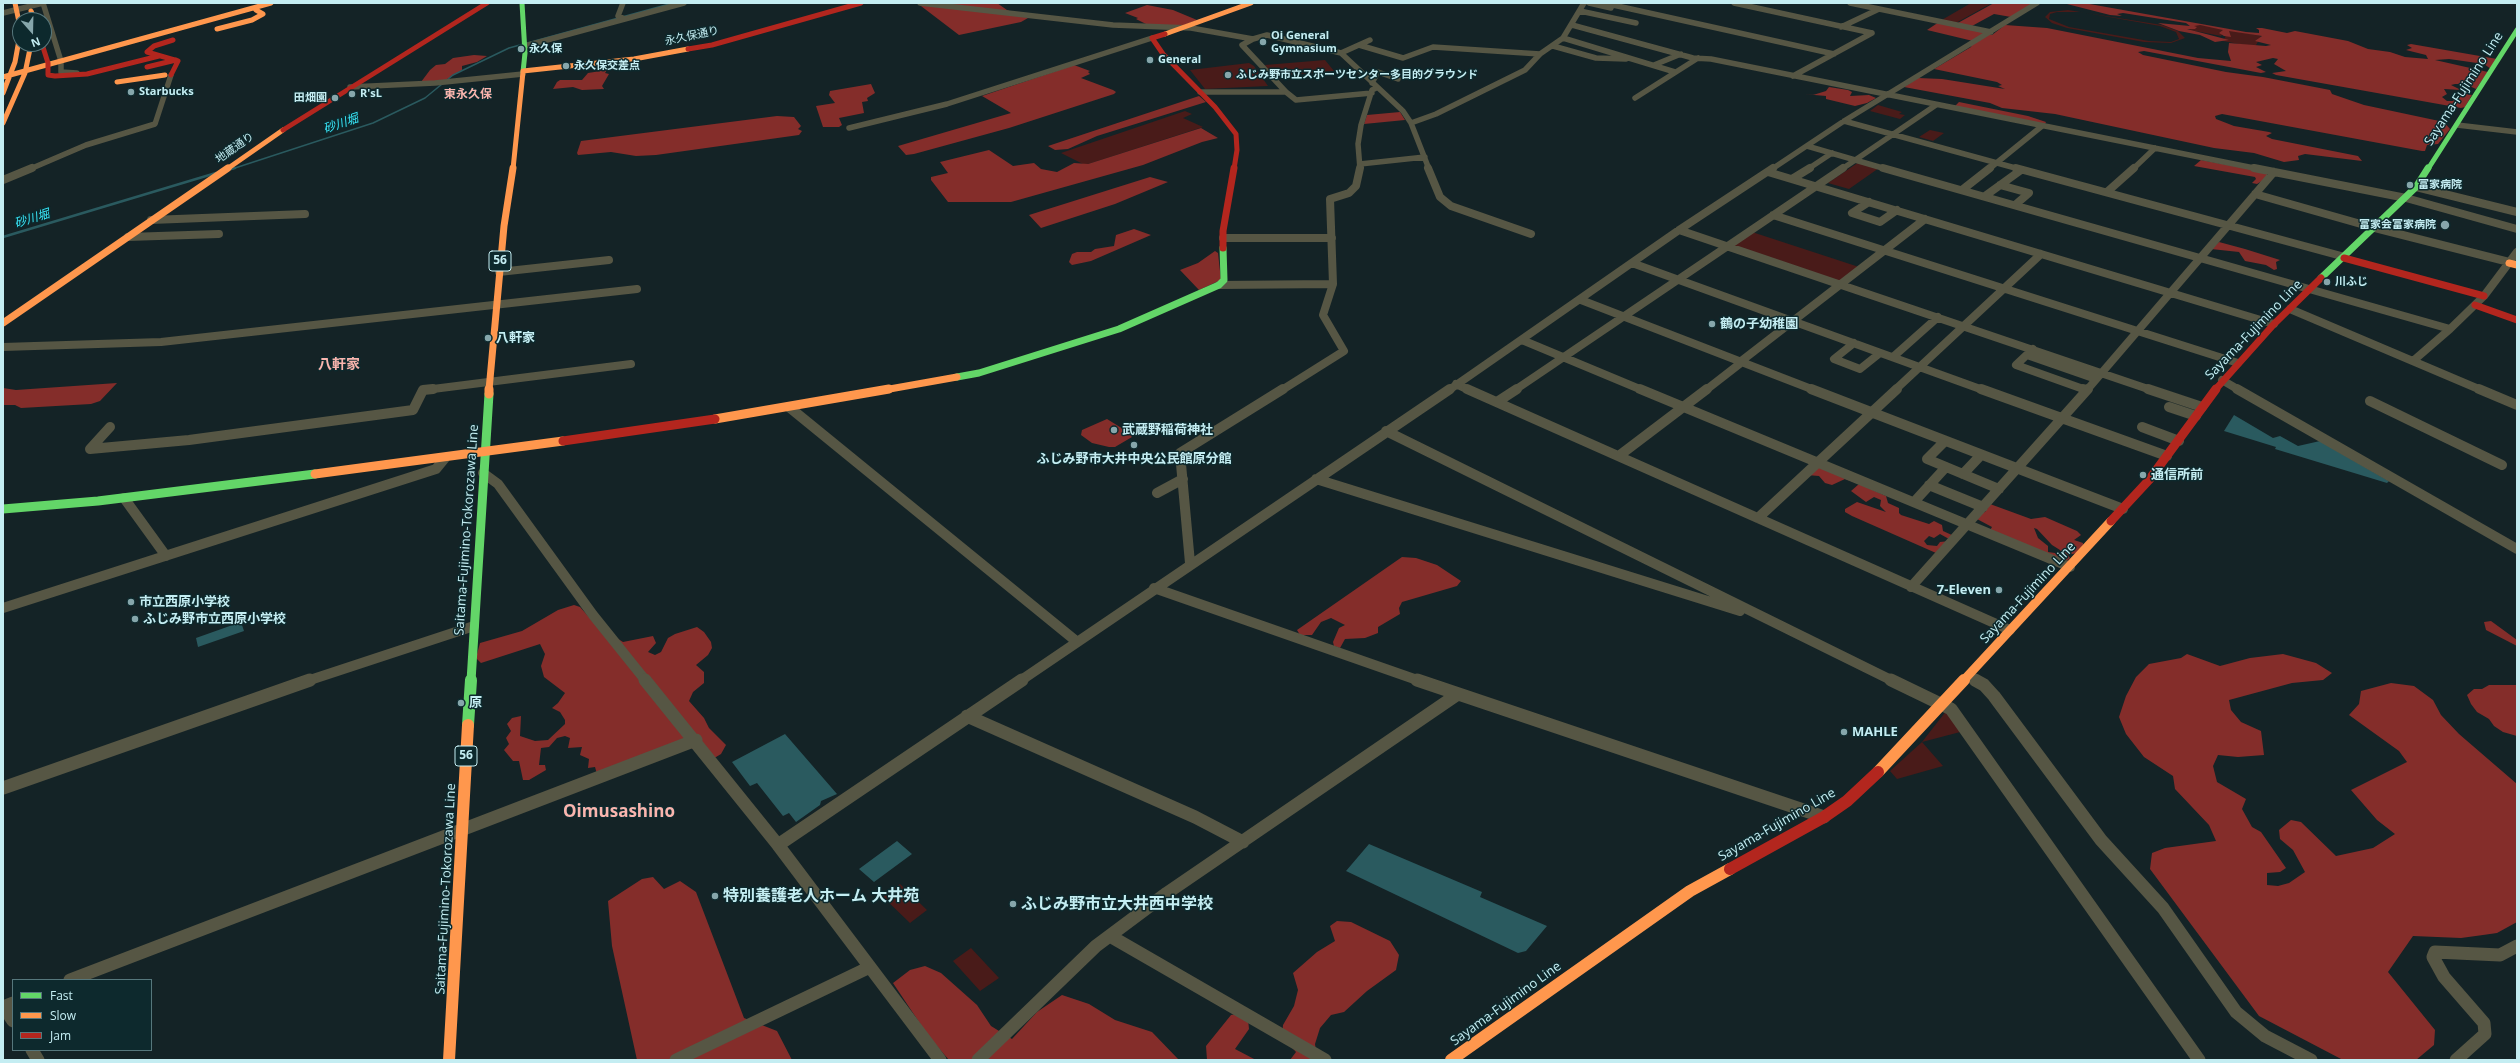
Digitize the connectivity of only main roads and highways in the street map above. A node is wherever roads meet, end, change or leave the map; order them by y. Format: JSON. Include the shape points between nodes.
{"nodes":[{"id":1,"x":15,"y":3,"type":"edge"},
{"id":2,"x":271,"y":3,"type":"edge"},
{"id":3,"x":487,"y":3,"type":"edge"},
{"id":4,"x":522,"y":3,"type":"edge"},
{"id":5,"x":861,"y":3,"type":"edge"},
{"id":6,"x":1251,"y":3,"type":"edge"},
{"id":7,"x":252,"y":8,"type":"junction"},
{"id":8,"x":2517,"y":30,"type":"edge"},
{"id":9,"x":209,"y":31,"type":"dead end"},
{"id":10,"x":186,"y":37,"type":"dead end"},
{"id":11,"x":29,"y":52,"type":"edge"},
{"id":12,"x":45,"y":52,"type":"edge"},
{"id":13,"x":159,"y":56,"type":"junction"},
{"id":14,"x":176,"y":60,"type":"junction"},
{"id":15,"x":523,"y":73,"type":"junction"},
{"id":16,"x":79,"y":76,"type":"road end"},
{"id":17,"x":5,"y":82,"type":"edge"},
{"id":18,"x":118,"y":82,"type":"dead end"},
{"id":19,"x":3,"y":93,"type":"edge"},
{"id":20,"x":3,"y":123,"type":"edge"},
{"id":21,"x":2344,"y":257,"type":"junction"},
{"id":22,"x":2484,"y":296,"type":"road end"},
{"id":23,"x":2475,"y":305,"type":"road end"},
{"id":24,"x":2517,"y":320,"type":"edge"},
{"id":25,"x":3,"y":323,"type":"edge"},
{"id":26,"x":484,"y":452,"type":"junction"},
{"id":27,"x":3,"y":510,"type":"edge"},
{"id":28,"x":449,"y":1060,"type":"edge"},
{"id":29,"x":1450,"y":1060,"type":"edge"}],
"edges":[{"from":1,"to":17,"type":"main road","via":[[19,40]]},
{"from":2,"to":7,"type":"main road"},
{"from":3,"to":25,"type":"main road","name":"地蔵通り","via":[[350,87]]},
{"from":4,"to":15,"type":"main road","name":"Saitama-Fujimino-Tokorozawa Line","number":"56","via":[[525,45]]},
{"from":5,"to":15,"type":"main road","name":"永久保通り","via":[[712,45],[634,59]]},
{"from":6,"to":26,"type":"main road","via":[[1152,38],[1163,54],[1231,126],[1237,139],[1238,150],[1223,238],[1224,280],[1219,286],[1118,329],[994,370],[789,408]]},
{"from":7,"to":9,"type":"main road","via":[[262,11],[263,14],[252,20]]},
{"from":7,"to":17,"type":"main road","via":[[58,62]]},
{"from":8,"to":21,"type":"main road","name":"Sayama-Fujimino Line","via":[[2416,187]]},
{"from":10,"to":13,"type":"main road","via":[[154,46],[147,51]]},
{"from":11,"to":20,"type":"main road","via":[[25,74]]},
{"from":12,"to":13,"type":"main road","via":[[48,75],[55,76],[88,74]]},
{"from":13,"to":14,"type":"main road"},
{"from":14,"to":16,"type":"main road","via":[[127,72]]},
{"from":14,"to":18,"type":"main road","via":[[178,65],[171,75]]},
{"from":15,"to":26,"type":"main road","name":"Saitama-Fujimino-Tokorozawa Line","number":"56","via":[[499,272]]},
{"from":17,"to":19,"type":"main road"},
{"from":21,"to":22,"type":"main road"},
{"from":21,"to":29,"type":"main road","name":"Sayama-Fujimino Line","via":[[2274,324],[2222,380],[2167,456],[2123,510],[1865,785],[1824,817],[1690,891]]},
{"from":23,"to":24,"type":"main road"},
{"from":26,"to":27,"type":"main road","via":[[124,498]]},
{"from":26,"to":28,"type":"main road","name":"Saitama-Fujimino-Tokorozawa Line","number":"56"}]}
